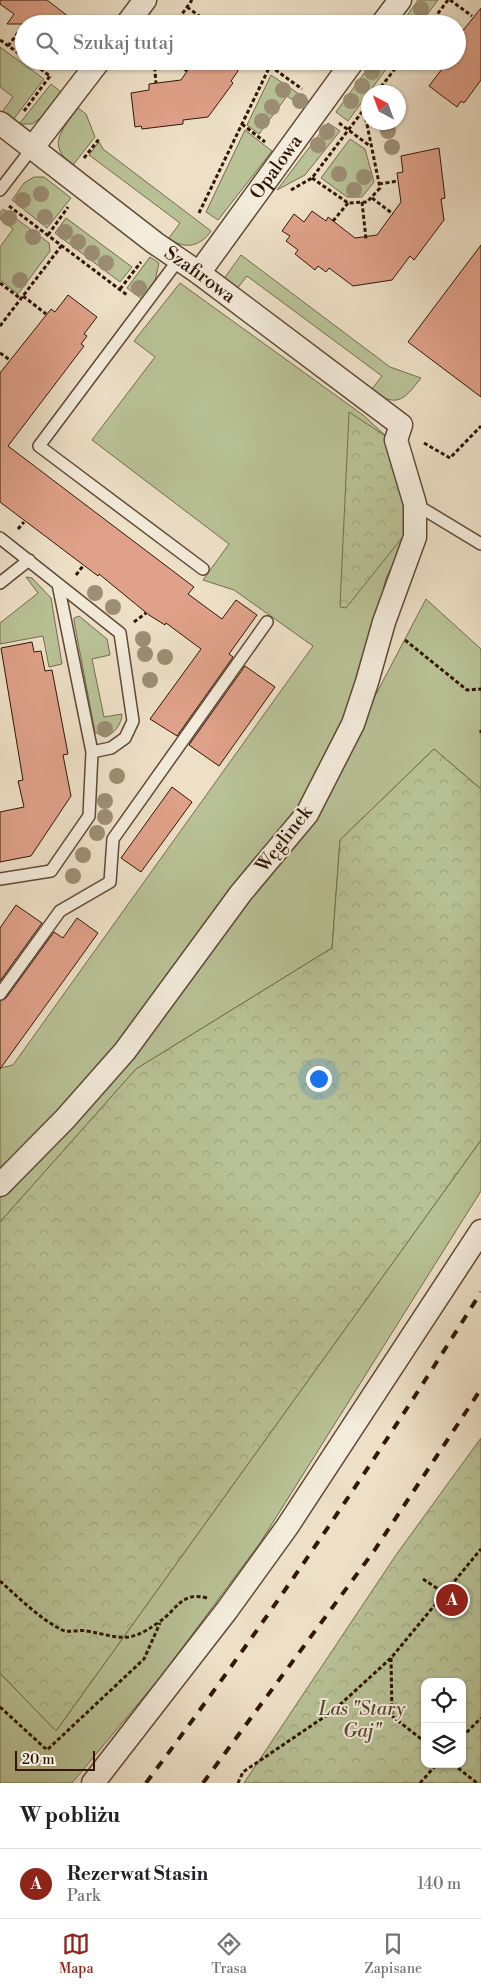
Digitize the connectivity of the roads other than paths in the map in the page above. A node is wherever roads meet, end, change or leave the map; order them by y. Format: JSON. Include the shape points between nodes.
{"nodes":[{"id":1,"x":145,"y":0,"type":"edge"},
{"id":2,"x":400,"y":0,"type":"edge"},
{"id":3,"x":134,"y":15,"type":"edge"},
{"id":4,"x":389,"y":15,"type":"edge"},
{"id":5,"x":92,"y":70,"type":"edge"},
{"id":6,"x":346,"y":70,"type":"edge"},
{"id":7,"x":0,"y":123,"type":"edge"},
{"id":8,"x":33,"y":147,"type":"junction"},
{"id":9,"x":0,"y":190,"type":"edge"},
{"id":10,"x":179,"y":259,"type":"junction"},
{"id":11,"x":199,"y":273,"type":"junction"},
{"id":12,"x":402,"y":425,"type":"joint"},
{"id":13,"x":415,"y":504,"type":"junction"},
{"id":14,"x":0,"y":538,"type":"edge"},
{"id":15,"x":481,"y":544,"type":"edge"},
{"id":16,"x":29,"y":560,"type":"junction"},
{"id":17,"x":203,"y":569,"type":"dead end"},
{"id":18,"x":0,"y":584,"type":"edge"},
{"id":19,"x":58,"y":584,"type":"junction"},
{"id":20,"x":267,"y":622,"type":"dead end"},
{"id":21,"x":92,"y":752,"type":"junction"},
{"id":22,"x":0,"y":879,"type":"edge"},
{"id":23,"x":0,"y":994,"type":"edge"},
{"id":24,"x":0,"y":1185,"type":"edge"},
{"id":25,"x":481,"y":1231,"type":"edge"},
{"id":26,"x":94,"y":1783,"type":"edge"}],
"edges":[{"from":1,"to":3,"type":"street"},
{"from":2,"to":4,"type":"street"},
{"from":5,"to":8,"type":"street"},
{"from":6,"to":11,"type":"street","name":"Opalowa"},
{"from":7,"to":8,"type":"street","name":"Szafirowa"},
{"from":8,"to":9,"type":"lane"},
{"from":8,"to":10,"type":"street","name":"Szafirowa"},
{"from":10,"to":11,"type":"street","name":"Szafirowa"},
{"from":10,"to":17,"type":"lane","via":[[39,446]]},
{"from":11,"to":12,"type":"street","name":"Szafirowa"},
{"from":12,"to":13,"type":"street","name":"Węglinek","via":[[396,440]]},
{"from":13,"to":15,"type":"lane"},
{"from":13,"to":24,"type":"street","name":"Węglinek","via":[[415,537],[384,622],[353,724],[307,814],[241,893],[125,1051],[65,1119]]},
{"from":14,"to":16,"type":"lane"},
{"from":16,"to":18,"type":"lane"},
{"from":16,"to":19,"type":"lane"},
{"from":19,"to":21,"type":"lane"},
{"from":19,"to":21,"type":"lane","via":[[120,633],[133,721],[125,738],[111,748]]},
{"from":20,"to":23,"type":"lane","via":[[113,840],[110,882],[60,911]]},
{"from":21,"to":22,"type":"lane","via":[[89,816],[51,871]]},
{"from":25,"to":26,"type":"street","via":[[287,1528]]}]}
